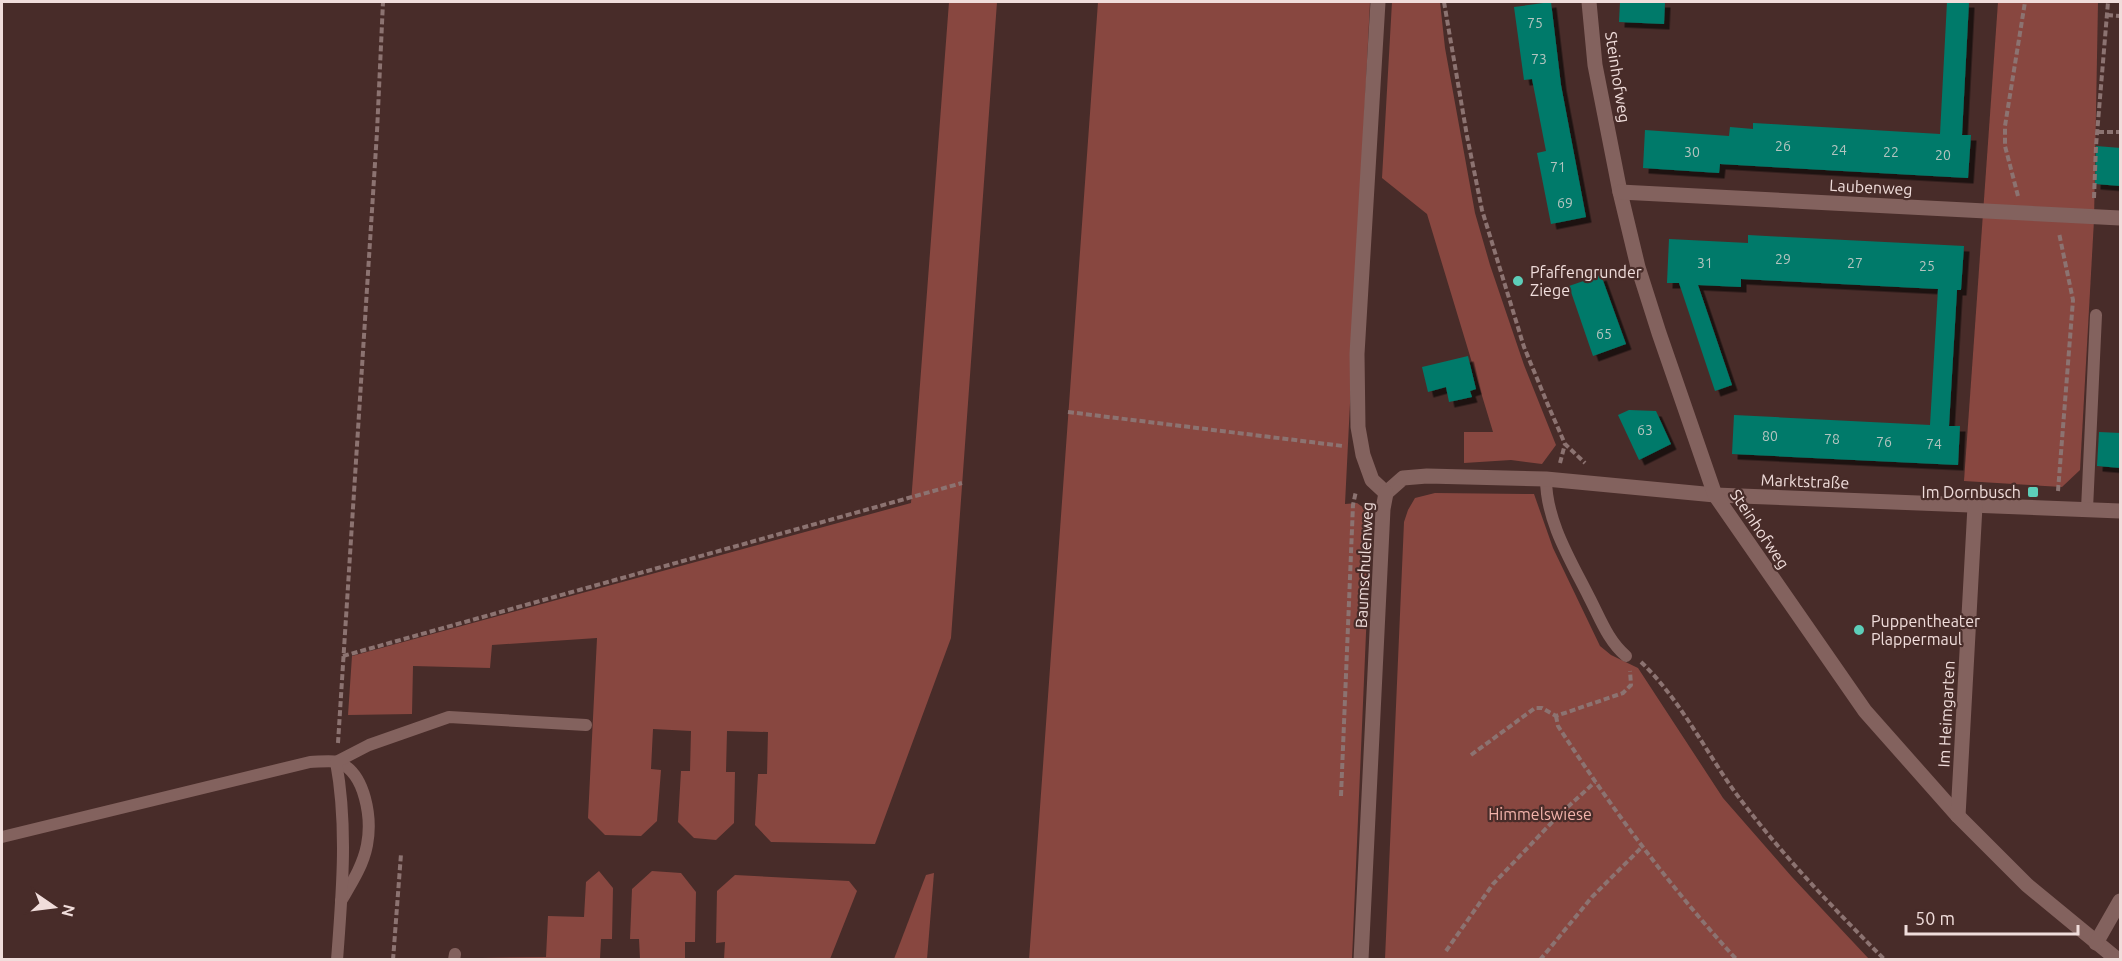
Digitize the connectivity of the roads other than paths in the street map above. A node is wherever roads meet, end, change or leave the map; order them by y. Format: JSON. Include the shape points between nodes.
{"nodes":[{"id":1,"x":1378,"y":2,"type":"edge"},
{"id":2,"x":1588,"y":2,"type":"edge"},
{"id":3,"x":1620,"y":192,"type":"junction"},
{"id":4,"x":2121,"y":218,"type":"edge"},
{"id":5,"x":2096,"y":315,"type":"dead end"},
{"id":6,"x":1546,"y":479,"type":"junction"},
{"id":7,"x":1386,"y":493,"type":"junction"},
{"id":8,"x":1715,"y":495,"type":"junction"},
{"id":9,"x":1975,"y":506,"type":"junction"},
{"id":10,"x":2087,"y":509,"type":"junction"},
{"id":11,"x":2121,"y":512,"type":"edge"},
{"id":12,"x":1626,"y":656,"type":"road end"},
{"id":13,"x":586,"y":725,"type":"dead end"},
{"id":14,"x":336,"y":762,"type":"junction"},
{"id":15,"x":1958,"y":816,"type":"junction"},
{"id":16,"x":2,"y":837,"type":"edge"},
{"id":17,"x":2121,"y":900,"type":"edge"},
{"id":18,"x":341,"y":901,"type":"junction"},
{"id":19,"x":2096,"y":944,"type":"junction"},
{"id":20,"x":337,"y":960,"type":"edge"},
{"id":21,"x":1361,"y":960,"type":"edge"},
{"id":22,"x":2118,"y":960,"type":"edge"}],
"edges":[{"from":1,"to":7,"type":"street","name":"Baumschulenweg","via":[[1357,354],[1358,427],[1372,480]]},
{"from":2,"to":3,"type":"street","name":"Steinhofweg","via":[[1595,65]]},
{"from":3,"to":4,"type":"street","name":"Laubenweg"},
{"from":3,"to":8,"type":"street","name":"Steinhofweg","via":[[1638,267]]},
{"from":5,"to":10,"type":"lane"},
{"from":6,"to":7,"type":"street","name":"Marktstraße","via":[[1413,476],[1403,478]]},
{"from":6,"to":8,"type":"street","name":"Marktstraße"},
{"from":6,"to":12,"type":"lane","via":[[1546,493],[1563,546],[1612,641]]},
{"from":7,"to":21,"type":"street","name":"Baumschulenweg"},
{"from":8,"to":9,"type":"street","name":"Marktstraße"},
{"from":8,"to":15,"type":"street","name":"Steinhofweg","via":[[1865,711]]},
{"from":9,"to":10,"type":"street","name":"Marktstraße"},
{"from":9,"to":15,"type":"street","name":"Im Heimgarten"},
{"from":10,"to":11,"type":"street","name":"Marktstraße"},
{"from":13,"to":14,"type":"lane","via":[[449,717],[384,739]]},
{"from":14,"to":16,"type":"lane","via":[[309,762]]},
{"from":14,"to":18,"type":"lane","via":[[342,833]]},
{"from":14,"to":18,"type":"lane","via":[[356,774],[364,794],[368,832],[363,859]]},
{"from":15,"to":19,"type":"street","name":"Steinhofweg","via":[[2027,885]]},
{"from":17,"to":19,"type":"street"},
{"from":18,"to":20,"type":"lane"},
{"from":19,"to":22,"type":"street","name":"Steinhofweg"}]}
